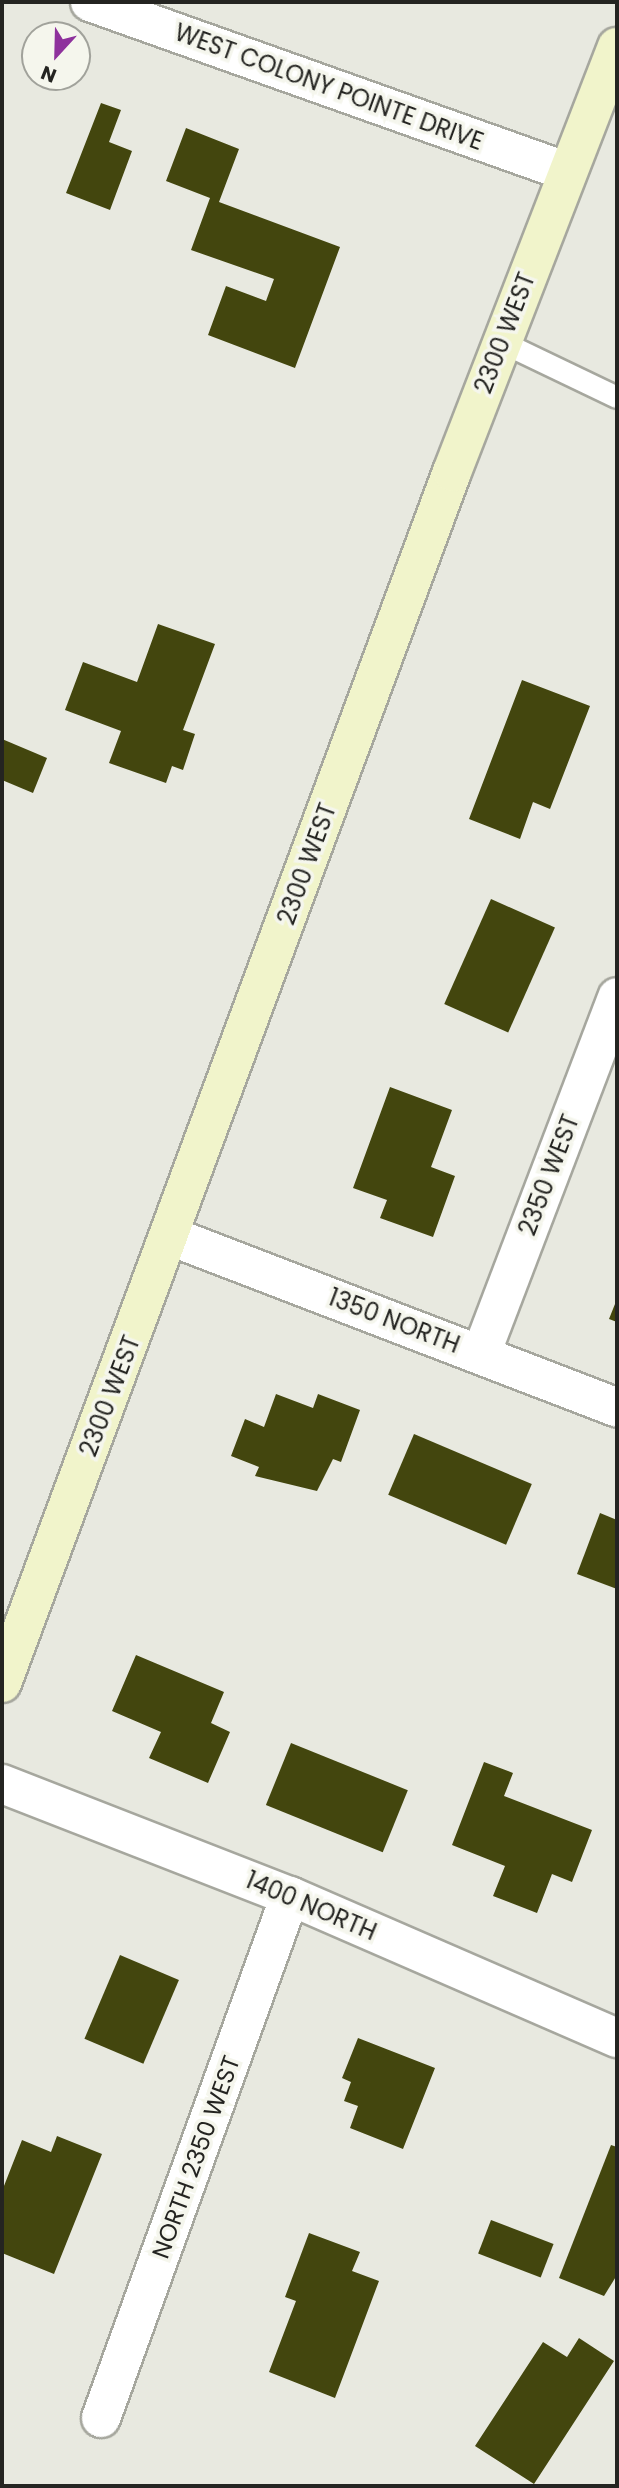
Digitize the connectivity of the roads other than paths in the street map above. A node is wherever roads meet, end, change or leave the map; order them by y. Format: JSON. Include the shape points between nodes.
{"nodes":[{"id":1,"x":90,"y":2,"type":"edge"},
{"id":2,"x":169,"y":15,"type":"edge"},
{"id":3,"x":613,"y":70,"type":"edge"},
{"id":4,"x":568,"y":172,"type":"junction"},
{"id":5,"x":502,"y":342,"type":"junction"},
{"id":6,"x":617,"y":397,"type":"edge"},
{"id":7,"x":617,"y":997,"type":"edge"},
{"id":8,"x":170,"y":1236,"type":"junction"},
{"id":9,"x":481,"y":1354,"type":"junction"},
{"id":10,"x":617,"y":1408,"type":"edge"},
{"id":11,"x":2,"y":1683,"type":"edge"},
{"id":12,"x":2,"y":1784,"type":"edge"},
{"id":13,"x":290,"y":1896,"type":"junction"},
{"id":14,"x":617,"y":2038,"type":"edge"},
{"id":15,"x":101,"y":2418,"type":"dead end"}],
"edges":[{"from":1,"to":2,"type":"street","name":"WEST COLONY POINTE DRIVE"},
{"from":2,"to":4,"type":"street","name":"WEST COLONY POINTE DRIVE"},
{"from":3,"to":4,"type":"main road","name":"2300 WEST"},
{"from":4,"to":5,"type":"main road","name":"2300 WEST"},
{"from":5,"to":6,"type":"lane"},
{"from":5,"to":8,"type":"main road","name":"2300 WEST"},
{"from":7,"to":9,"type":"street","name":"2350 WEST"},
{"from":8,"to":9,"type":"street","name":"1350 NORTH"},
{"from":8,"to":11,"type":"main road","name":"2300 WEST"},
{"from":9,"to":10,"type":"street","name":"1350 NORTH"},
{"from":12,"to":13,"type":"street","name":"1400 NORTH"},
{"from":13,"to":14,"type":"street","name":"1400 NORTH"},
{"from":13,"to":15,"type":"street","name":"NORTH 2350 WEST"}]}
